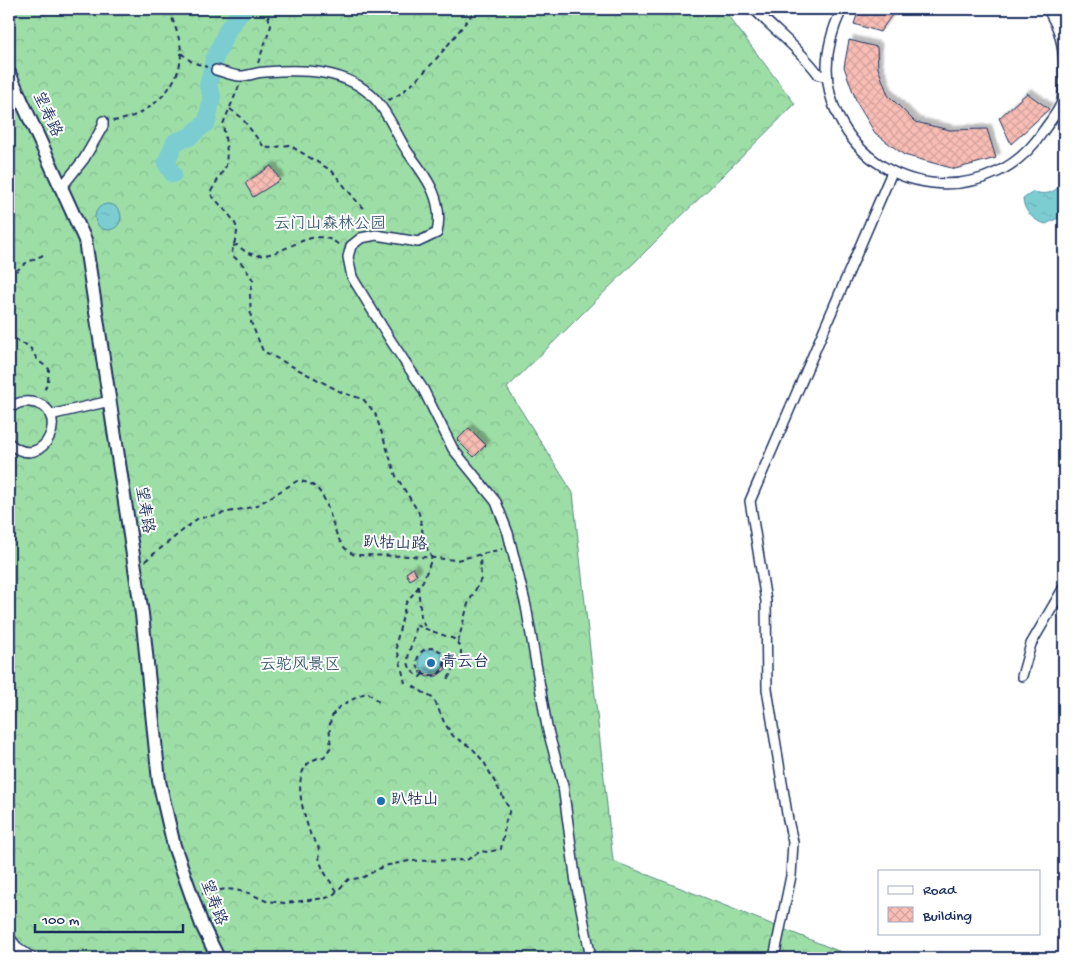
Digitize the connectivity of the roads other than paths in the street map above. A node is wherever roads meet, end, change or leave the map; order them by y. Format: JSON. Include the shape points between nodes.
{"nodes":[{"id":1,"x":754,"y":9,"type":"edge"},
{"id":2,"x":842,"y":9,"type":"edge"},
{"id":3,"x":1048,"y":9,"type":"edge"},
{"id":4,"x":216,"y":70,"type":"dead end"},
{"id":5,"x":9,"y":73,"type":"edge"},
{"id":6,"x":827,"y":76,"type":"junction"},
{"id":7,"x":1063,"y":104,"type":"edge"},
{"id":8,"x":103,"y":121,"type":"road end"},
{"id":9,"x":892,"y":172,"type":"junction"},
{"id":10,"x":61,"y":188,"type":"junction"},
{"id":11,"x":110,"y":401,"type":"junction"},
{"id":12,"x":9,"y":410,"type":"edge"},
{"id":13,"x":50,"y":415,"type":"junction"},
{"id":14,"x":9,"y":443,"type":"edge"},
{"id":15,"x":1064,"y":587,"type":"edge"},
{"id":16,"x":1022,"y":676,"type":"dead end"},
{"id":17,"x":9,"y":937,"type":"edge"},
{"id":18,"x":32,"y":958,"type":"edge"},
{"id":19,"x":218,"y":958,"type":"edge"},
{"id":20,"x":591,"y":958,"type":"edge"},
{"id":21,"x":774,"y":958,"type":"edge"}],
"edges":[{"from":1,"to":6,"type":"street","via":[[819,75]]},
{"from":2,"to":6,"type":"street","via":[[832,30]]},
{"from":3,"to":7,"type":"street","via":[[1059,32],[1064,70]]},
{"from":4,"to":20,"type":"street","via":[[240,76],[286,71],[338,74],[364,88],[376,100],[433,188],[440,221],[437,233],[418,242],[376,235],[361,238],[351,246],[348,257],[352,277],[423,389],[453,449],[496,502],[526,606],[547,728],[563,786],[576,883]]},
{"from":5,"to":10,"type":"street","name":"望寿路"},
{"from":6,"to":9,"type":"street","via":[[833,105],[847,133],[867,156]]},
{"from":7,"to":9,"type":"street","via":[[1036,142],[1006,168],[970,182],[930,184]]},
{"from":8,"to":10,"type":"street","via":[[84,159]]},
{"from":9,"to":21,"type":"street","via":[[750,502],[766,601],[767,689],[793,842],[791,876]]},
{"from":10,"to":11,"type":"street","name":"望寿路","via":[[85,240]]},
{"from":11,"to":13,"type":"street"},
{"from":11,"to":19,"type":"street","name":"望寿路","via":[[142,614],[159,781],[174,846],[202,926]]},
{"from":12,"to":13,"type":"street","via":[[18,403],[32,402],[46,409]]},
{"from":13,"to":14,"type":"street","via":[[52,431],[44,445],[29,452]]},
{"from":15,"to":16,"type":"street","via":[[1031,644]]},
{"from":17,"to":18,"type":"street"}]}
